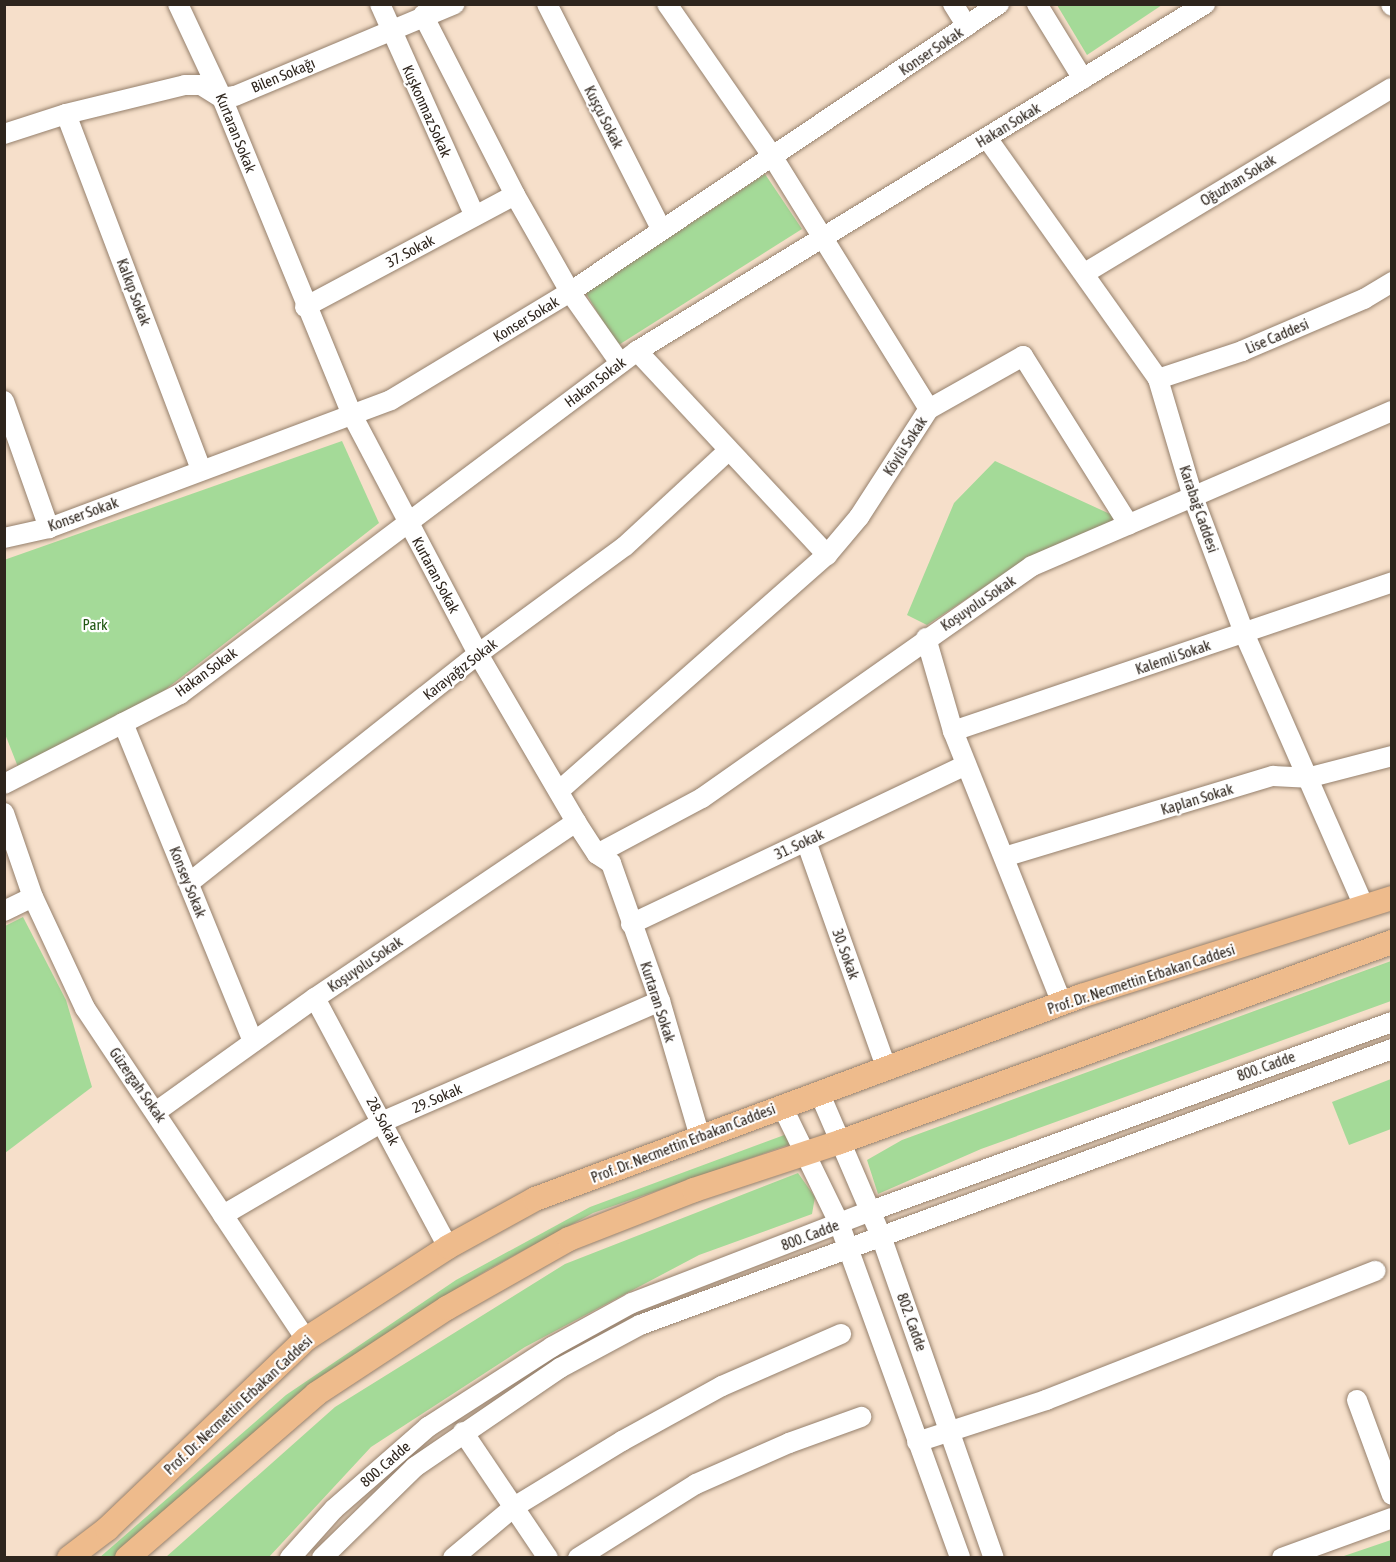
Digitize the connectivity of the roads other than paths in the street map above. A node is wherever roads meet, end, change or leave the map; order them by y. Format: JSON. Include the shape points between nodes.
{"nodes":[{"id":1,"x":178,"y":4,"type":"edge"},
{"id":2,"x":380,"y":4,"type":"edge"},
{"id":3,"x":455,"y":4,"type":"edge"},
{"id":4,"x":547,"y":4,"type":"edge"},
{"id":5,"x":667,"y":4,"type":"edge"},
{"id":6,"x":953,"y":4,"type":"edge"},
{"id":7,"x":999,"y":4,"type":"edge"},
{"id":8,"x":1037,"y":4,"type":"edge"},
{"id":9,"x":1205,"y":4,"type":"edge"},
{"id":10,"x":1180,"y":11,"type":"edge"},
{"id":11,"x":423,"y":15,"type":"junction"},
{"id":12,"x":967,"y":27,"type":"junction"},
{"id":13,"x":390,"y":28,"type":"junction"},
{"id":14,"x":1083,"y":79,"type":"junction"},
{"id":15,"x":1392,"y":88,"type":"edge"},
{"id":16,"x":222,"y":98,"type":"junction"},
{"id":17,"x":66,"y":114,"type":"junction"},
{"id":18,"x":4,"y":134,"type":"edge"},
{"id":19,"x":987,"y":138,"type":"junction"},
{"id":20,"x":773,"y":157,"type":"junction"},
{"id":21,"x":515,"y":195,"type":"junction"},
{"id":22,"x":475,"y":216,"type":"junction"},
{"id":23,"x":662,"y":229,"type":"junction"},
{"id":24,"x":823,"y":235,"type":"junction"},
{"id":25,"x":1085,"y":273,"type":"junction"},
{"id":26,"x":1392,"y":282,"type":"edge"},
{"id":27,"x":570,"y":292,"type":"junction"},
{"id":28,"x":305,"y":307,"type":"junction"},
{"id":29,"x":637,"y":351,"type":"junction"},
{"id":30,"x":620,"y":363,"type":"junction"},
{"id":31,"x":1158,"y":379,"type":"junction"},
{"id":32,"x":4,"y":401,"type":"edge"},
{"id":33,"x":929,"y":409,"type":"junction"},
{"id":34,"x":1392,"y":411,"type":"edge"},
{"id":35,"x":351,"y":413,"type":"junction"},
{"id":36,"x":727,"y":452,"type":"junction"},
{"id":37,"x":201,"y":470,"type":"junction"},
{"id":38,"x":1193,"y":497,"type":"junction"},
{"id":39,"x":407,"y":521,"type":"junction"},
{"id":40,"x":1129,"y":525,"type":"junction"},
{"id":41,"x":49,"y":528,"type":"junction"},
{"id":42,"x":4,"y":538,"type":"edge"},
{"id":43,"x":827,"y":555,"type":"junction"},
{"id":44,"x":1392,"y":582,"type":"edge"},
{"id":45,"x":1244,"y":633,"type":"junction"},
{"id":46,"x":926,"y":638,"type":"junction"},
{"id":47,"x":478,"y":654,"type":"junction"},
{"id":48,"x":123,"y":723,"type":"junction"},
{"id":49,"x":953,"y":731,"type":"junction"},
{"id":50,"x":1392,"y":756,"type":"edge"},
{"id":51,"x":966,"y":765,"type":"junction"},
{"id":52,"x":1307,"y":778,"type":"junction"},
{"id":53,"x":4,"y":784,"type":"edge"},
{"id":54,"x":560,"y":790,"type":"junction"},
{"id":55,"x":4,"y":813,"type":"edge"},
{"id":56,"x":576,"y":822,"type":"junction"},
{"id":57,"x":806,"y":841,"type":"junction"},
{"id":58,"x":597,"y":854,"type":"junction"},
{"id":59,"x":1004,"y":857,"type":"junction"},
{"id":60,"x":189,"y":883,"type":"junction"},
{"id":61,"x":33,"y":897,"type":"junction"},
{"id":62,"x":1392,"y":898,"type":"edge"},
{"id":63,"x":1365,"y":908,"type":"junction"},
{"id":64,"x":4,"y":911,"type":"edge"},
{"id":65,"x":631,"y":924,"type":"junction"},
{"id":66,"x":1392,"y":942,"type":"edge"},
{"id":67,"x":315,"y":998,"type":"junction"},
{"id":68,"x":660,"y":1001,"type":"junction"},
{"id":69,"x":1062,"y":1003,"type":"junction"},
{"id":70,"x":1392,"y":1022,"type":"edge"},
{"id":71,"x":253,"y":1042,"type":"junction"},
{"id":72,"x":1392,"y":1049,"type":"edge"},
{"id":73,"x":886,"y":1066,"type":"junction"},
{"id":74,"x":819,"y":1092,"type":"junction"},
{"id":75,"x":782,"y":1106,"type":"junction"},
{"id":76,"x":157,"y":1111,"type":"junction"},
{"id":77,"x":384,"y":1121,"type":"junction"},
{"id":78,"x":700,"y":1137,"type":"junction"},
{"id":79,"x":840,"y":1142,"type":"junction"},
{"id":80,"x":802,"y":1154,"type":"junction"},
{"id":81,"x":868,"y":1212,"type":"junction"},
{"id":82,"x":223,"y":1215,"type":"junction"},
{"id":83,"x":839,"y":1223,"type":"junction"},
{"id":84,"x":881,"y":1236,"type":"junction"},
{"id":85,"x":448,"y":1247,"type":"junction"},
{"id":86,"x":846,"y":1247,"type":"junction"},
{"id":87,"x":1376,"y":1271,"type":"dead end"},
{"id":88,"x":841,"y":1334,"type":"dead end"},
{"id":89,"x":306,"y":1339,"type":"junction"},
{"id":90,"x":1357,"y":1400,"type":"dead end"},
{"id":91,"x":861,"y":1417,"type":"dead end"},
{"id":92,"x":464,"y":1432,"type":"junction"},
{"id":93,"x":951,"y":1432,"type":"junction"},
{"id":94,"x":917,"y":1442,"type":"junction"},
{"id":95,"x":1392,"y":1495,"type":"edge"},
{"id":96,"x":514,"y":1507,"type":"junction"},
{"id":97,"x":1392,"y":1518,"type":"edge"},
{"id":98,"x":69,"y":1557,"type":"edge"},
{"id":99,"x":127,"y":1557,"type":"edge"},
{"id":100,"x":290,"y":1557,"type":"edge"},
{"id":101,"x":322,"y":1557,"type":"edge"},
{"id":102,"x":453,"y":1557,"type":"edge"},
{"id":103,"x":548,"y":1557,"type":"edge"},
{"id":104,"x":578,"y":1557,"type":"edge"},
{"id":105,"x":960,"y":1557,"type":"edge"},
{"id":106,"x":994,"y":1557,"type":"edge"},
{"id":107,"x":1287,"y":1557,"type":"edge"}],
"edges":[{"from":1,"to":16,"type":"street","name":"Kurtaran Sokak"},
{"from":2,"to":13,"type":"street","name":"Kuşkonmaz Sokak"},
{"from":3,"to":11,"type":"street","name":"Bilen Sokağı"},
{"from":4,"to":23,"type":"street","name":"Kuşçu Sokak"},
{"from":5,"to":20,"type":"street","name":"Köylü Sokak"},
{"from":6,"to":12,"type":"street"},
{"from":7,"to":12,"type":"street","name":"Konser Sokak"},
{"from":8,"to":14,"type":"street"},
{"from":9,"to":10,"type":"street","name":"Hakan Sokak"},
{"from":10,"to":14,"type":"street","name":"Hakan Sokak"},
{"from":11,"to":13,"type":"street","name":"Bilen Sokağı"},
{"from":11,"to":21,"type":"street"},
{"from":12,"to":20,"type":"street","name":"Konser Sokak"},
{"from":13,"to":16,"type":"street","name":"Bilen Sokağı","via":[[235,96]]},
{"from":13,"to":22,"type":"street","name":"Kuşkonmaz Sokak"},
{"from":14,"to":19,"type":"street","name":"Hakan Sokak"},
{"from":15,"to":25,"type":"street","name":"Oğuzhan Sokak"},
{"from":16,"to":17,"type":"street","via":[[201,85],[185,85]]},
{"from":16,"to":28,"type":"street","name":"Kurtaran Sokak"},
{"from":17,"to":18,"type":"street"},
{"from":17,"to":37,"type":"street","name":"Kalkıp Sokak"},
{"from":19,"to":24,"type":"street","name":"Hakan Sokak"},
{"from":19,"to":25,"type":"street","name":"Karabağ Caddesi"},
{"from":20,"to":23,"type":"street","name":"Konser Sokak"},
{"from":20,"to":24,"type":"street","name":"Köylü Sokak"},
{"from":21,"to":22,"type":"street","name":"37. Sokak"},
{"from":21,"to":27,"type":"street"},
{"from":22,"to":28,"type":"street","name":"37. Sokak"},
{"from":23,"to":27,"type":"street","name":"Konser Sokak"},
{"from":24,"to":29,"type":"street","name":"Hakan Sokak"},
{"from":24,"to":33,"type":"street","name":"Köylü Sokak"},
{"from":25,"to":31,"type":"street","name":"Karabağ Caddesi"},
{"from":26,"to":31,"type":"street","name":"Lise Caddesi","via":[[1364,299],[1242,351]]},
{"from":27,"to":30,"type":"street"},
{"from":27,"to":35,"type":"street","name":"Konser Sokak","via":[[391,400]]},
{"from":28,"to":35,"type":"street","name":"Kurtaran Sokak"},
{"from":29,"to":30,"type":"street","name":"Hakan Sokak"},
{"from":29,"to":36,"type":"street"},
{"from":30,"to":39,"type":"street","name":"Hakan Sokak"},
{"from":31,"to":38,"type":"street","name":"Karabağ Caddesi"},
{"from":32,"to":41,"type":"street"},
{"from":33,"to":40,"type":"street","via":[[1023,356]]},
{"from":33,"to":43,"type":"street","name":"Köylü Sokak","via":[[859,517]]},
{"from":34,"to":38,"type":"street","name":"Koşuyolu Sokak"},
{"from":35,"to":37,"type":"street","name":"Konser Sokak"},
{"from":35,"to":39,"type":"street","name":"Kurtaran Sokak"},
{"from":36,"to":43,"type":"street"},
{"from":36,"to":47,"type":"street","name":"Karayağız Sokak","via":[[625,546]]},
{"from":37,"to":41,"type":"street","name":"Konser Sokak"},
{"from":38,"to":40,"type":"street","name":"Koşuyolu Sokak"},
{"from":38,"to":45,"type":"street","name":"Karabağ Caddesi"},
{"from":39,"to":47,"type":"street","name":"Kurtaran Sokak"},
{"from":39,"to":48,"type":"street","name":"Hakan Sokak","via":[[180,694]]},
{"from":40,"to":46,"type":"street","name":"Koşuyolu Sokak","via":[[1032,566]]},
{"from":41,"to":42,"type":"street","name":"Konser Sokak"},
{"from":43,"to":54,"type":"street","name":"Köylü Sokak"},
{"from":44,"to":45,"type":"street","name":"Kalemli Sokak"},
{"from":45,"to":49,"type":"street","name":"Kalemli Sokak"},
{"from":45,"to":52,"type":"street","name":"Karabağ Caddesi"},
{"from":46,"to":49,"type":"street"},
{"from":46,"to":58,"type":"street","name":"Koşuyolu Sokak","via":[[702,798]]},
{"from":47,"to":54,"type":"street","name":"Kurtaran Sokak"},
{"from":47,"to":60,"type":"street","name":"Karayağız Sokak"},
{"from":48,"to":53,"type":"street","name":"Hakan Sokak"},
{"from":48,"to":60,"type":"street","name":"Konsey Sokak"},
{"from":49,"to":51,"type":"street"},
{"from":50,"to":52,"type":"street","name":"Kaplan Sokak"},
{"from":51,"to":57,"type":"street","name":"31. Sokak"},
{"from":51,"to":59,"type":"street"},
{"from":52,"to":59,"type":"street","name":"Kaplan Sokak","via":[[1273,776]]},
{"from":52,"to":63,"type":"street","name":"Karabağ Caddesi"},
{"from":54,"to":56,"type":"street","name":"Kurtaran Sokak"},
{"from":55,"to":61,"type":"street","name":"Güzergah Sokak"},
{"from":56,"to":58,"type":"street","name":"Kurtaran Sokak"},
{"from":56,"to":67,"type":"street","name":"Koşuyolu Sokak"},
{"from":57,"to":65,"type":"street","name":"31. Sokak"},
{"from":57,"to":73,"type":"street","name":"30. Sokak"},
{"from":58,"to":65,"type":"street","name":"Kurtaran Sokak","via":[[611,863]]},
{"from":59,"to":69,"type":"street"},
{"from":60,"to":71,"type":"street","name":"Konsey Sokak"},
{"from":61,"to":64,"type":"street"},
{"from":61,"to":76,"type":"street","name":"Güzergah Sokak","via":[[85,1008]]},
{"from":62,"to":63,"type":"main road","name":"Prof. Dr. Necmettin Erbakan Caddesi"},
{"from":63,"to":69,"type":"main road","name":"Prof. Dr. Necmettin Erbakan Caddesi"},
{"from":65,"to":68,"type":"street","name":"Kurtaran Sokak"},
{"from":66,"to":79,"type":"main road"},
{"from":67,"to":71,"type":"street","name":"Koşuyolu Sokak"},
{"from":67,"to":77,"type":"street","name":"28. Sokak"},
{"from":68,"to":77,"type":"street","name":"29. Sokak"},
{"from":68,"to":78,"type":"street","name":"Kurtaran Sokak"},
{"from":69,"to":73,"type":"main road","name":"Prof. Dr. Necmettin Erbakan Caddesi"},
{"from":70,"to":81,"type":"street","name":"800. Cadde"},
{"from":71,"to":76,"type":"street","name":"Koşuyolu Sokak"},
{"from":72,"to":84,"type":"street","name":"800. Cadde"},
{"from":73,"to":74,"type":"main road","name":"Prof. Dr. Necmettin Erbakan Caddesi"},
{"from":74,"to":75,"type":"main road","name":"Prof. Dr. Necmettin Erbakan Caddesi"},
{"from":74,"to":79,"type":"street","name":"802. Cadde"},
{"from":75,"to":78,"type":"main road","name":"Prof. Dr. Necmettin Erbakan Caddesi"},
{"from":75,"to":80,"type":"street"},
{"from":76,"to":82,"type":"street","name":"Güzergah Sokak"},
{"from":77,"to":82,"type":"street","name":"29. Sokak"},
{"from":77,"to":85,"type":"street","name":"28. Sokak"},
{"from":78,"to":85,"type":"main road","name":"Prof. Dr. Necmettin Erbakan Caddesi","via":[[535,1199]]},
{"from":79,"to":80,"type":"main road"},
{"from":79,"to":81,"type":"street","name":"802. Cadde"},
{"from":80,"to":83,"type":"street"},
{"from":80,"to":99,"type":"main road","via":[[694,1190],[569,1239],[447,1308],[316,1394]]},
{"from":81,"to":83,"type":"street","name":"800. Cadde"},
{"from":81,"to":84,"type":"street","name":"802. Cadde"},
{"from":82,"to":89,"type":"street","name":"Güzergah Sokak"},
{"from":83,"to":86,"type":"street"},
{"from":83,"to":100,"type":"street","name":"800. Cadde","via":[[632,1303],[552,1347],[428,1427],[334,1509]]},
{"from":84,"to":86,"type":"street","name":"800. Cadde"},
{"from":84,"to":93,"type":"street","name":"802. Cadde"},
{"from":85,"to":89,"type":"main road","name":"Prof. Dr. Necmettin Erbakan Caddesi"},
{"from":86,"to":92,"type":"street","name":"800. Cadde","via":[[640,1325],[560,1368]]},
{"from":86,"to":94,"type":"street"},
{"from":87,"to":93,"type":"street","via":[[1046,1400]]},
{"from":88,"to":96,"type":"street","via":[[722,1386]]},
{"from":89,"to":98,"type":"main road","name":"Prof. Dr. Necmettin Erbakan Caddesi","via":[[107,1529]]},
{"from":90,"to":95,"type":"street"},
{"from":91,"to":104,"type":"street","via":[[713,1476],[635,1519]]},
{"from":92,"to":96,"type":"street"},
{"from":92,"to":101,"type":"street","name":"800. Cadde","via":[[415,1467]]},
{"from":93,"to":94,"type":"street"},
{"from":93,"to":106,"type":"street","name":"802. Cadde"},
{"from":94,"to":105,"type":"street"},
{"from":96,"to":102,"type":"street"},
{"from":96,"to":103,"type":"street"},
{"from":97,"to":107,"type":"street"}]}
